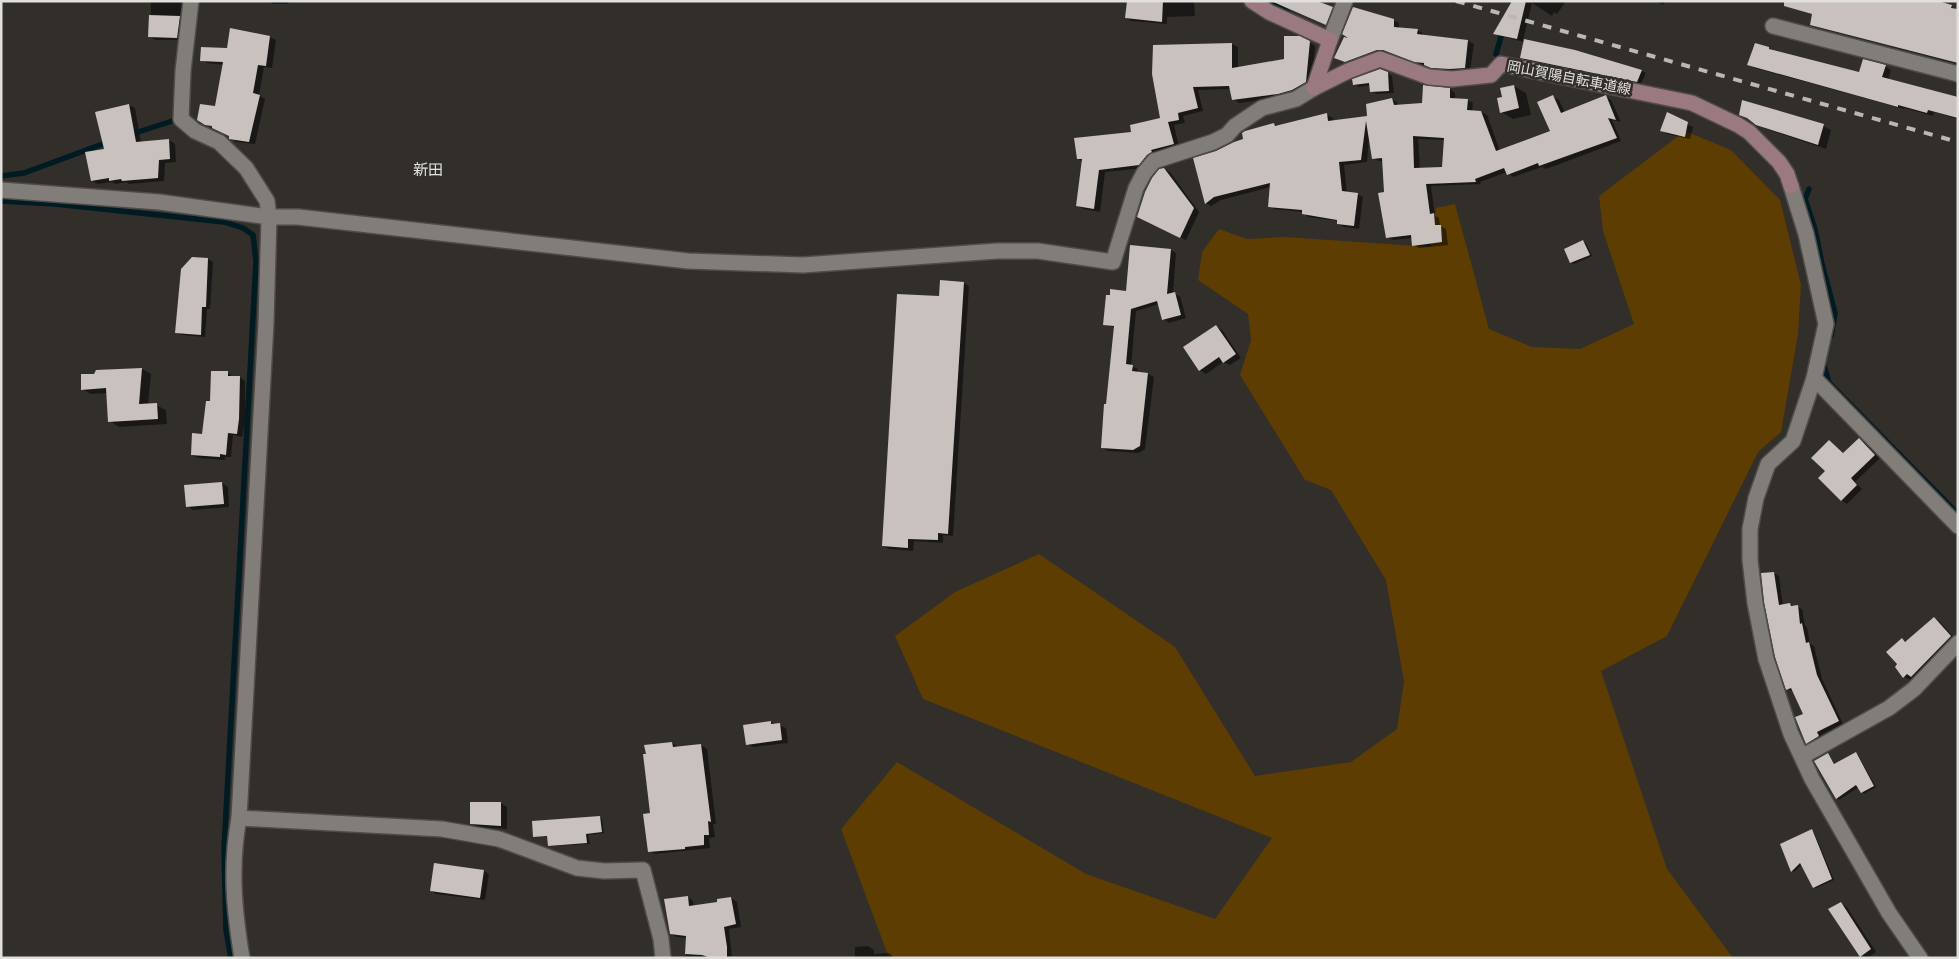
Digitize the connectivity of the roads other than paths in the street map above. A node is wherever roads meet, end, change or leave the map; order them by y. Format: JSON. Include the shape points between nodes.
{"nodes":[{"id":1,"x":191,"y":1,"type":"edge"},
{"id":2,"x":1252,"y":1,"type":"edge"},
{"id":3,"x":1345,"y":1,"type":"edge"},
{"id":4,"x":1773,"y":26,"type":"dead end"},
{"id":5,"x":1330,"y":40,"type":"junction"},
{"id":6,"x":1958,"y":74,"type":"edge"},
{"id":7,"x":1314,"y":88,"type":"junction"},
{"id":8,"x":1791,"y":186,"type":"joint"},
{"id":9,"x":1,"y":190,"type":"edge"},
{"id":10,"x":269,"y":217,"type":"junction"},
{"id":11,"x":1814,"y":378,"type":"junction"},
{"id":12,"x":1958,"y":526,"type":"edge"},
{"id":13,"x":1958,"y":643,"type":"edge"},
{"id":14,"x":1803,"y":756,"type":"junction"},
{"id":15,"x":239,"y":818,"type":"junction"},
{"id":16,"x":242,"y":958,"type":"edge"},
{"id":17,"x":663,"y":958,"type":"edge"},
{"id":18,"x":1920,"y":958,"type":"edge"}],
"edges":[{"from":1,"to":10,"type":"street","via":[[181,119],[219,142],[246,168],[266,201]]},
{"from":2,"to":5,"type":"main road"},
{"from":3,"to":5,"type":"street"},
{"from":4,"to":6,"type":"street"},
{"from":5,"to":7,"type":"main road"},
{"from":7,"to":8,"type":"main road","name":"岡山賀陽自転車道線","via":[[1380,59],[1429,77],[1452,79],[1491,75],[1501,64],[1684,101],[1749,132],[1779,162]]},
{"from":7,"to":10,"type":"street","via":[[1296,99],[1262,108],[1213,142],[1154,161],[1136,188],[1113,262],[1038,251],[998,251],[803,265],[688,262],[298,217]]},
{"from":8,"to":11,"type":"street","via":[[1806,234],[1826,324]]},
{"from":9,"to":10,"type":"street","via":[[158,202]]},
{"from":10,"to":15,"type":"street"},
{"from":11,"to":12,"type":"street"},
{"from":11,"to":14,"type":"street","via":[[1793,441],[1768,464],[1750,528],[1755,603],[1766,659],[1791,734]]},
{"from":13,"to":14,"type":"street","via":[[1914,689],[1889,708]]},
{"from":14,"to":18,"type":"street","via":[[1812,779],[1884,905]]},
{"from":15,"to":16,"type":"street","via":[[233,871],[234,905]]},
{"from":15,"to":17,"type":"street","via":[[442,829],[499,839],[577,868],[643,870]]}]}
